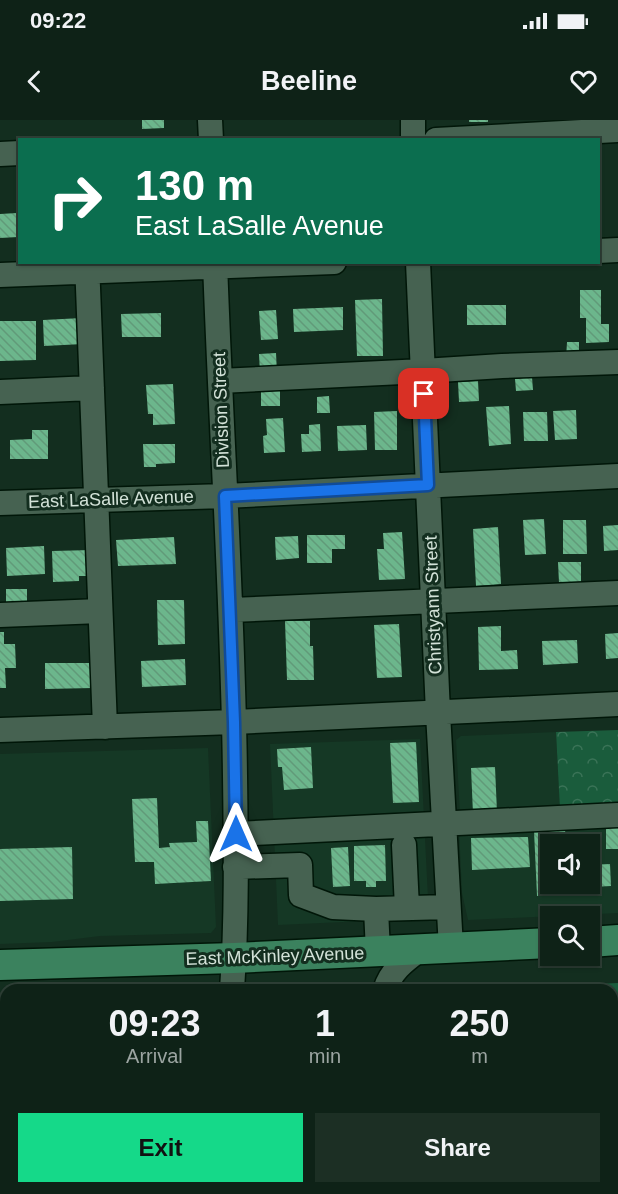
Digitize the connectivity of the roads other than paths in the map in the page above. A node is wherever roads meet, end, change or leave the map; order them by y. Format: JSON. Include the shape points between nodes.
{"nodes":[{"id":1,"x":210,"y":120,"type":"edge"},
{"id":2,"x":412,"y":120,"type":"edge"},
{"id":3,"x":618,"y":130,"type":"edge"},
{"id":4,"x":211,"y":138,"type":"edge"},
{"id":5,"x":413,"y":138,"type":"edge"},
{"id":6,"x":472,"y":138,"type":"edge"},
{"id":7,"x":18,"y":153,"type":"edge"},
{"id":8,"x":0,"y":154,"type":"edge"},
{"id":9,"x":618,"y":250,"type":"edge"},
{"id":10,"x":600,"y":251,"type":"edge"},
{"id":11,"x":255,"y":264,"type":"edge"},
{"id":12,"x":418,"y":264,"type":"edge"},
{"id":13,"x":215,"y":265,"type":"edge"},
{"id":14,"x":87,"y":267,"type":"edge"},
{"id":15,"x":0,"y":275,"type":"edge"},
{"id":16,"x":618,"y":362,"type":"edge"},
{"id":17,"x":423,"y":372,"type":"junction"},
{"id":18,"x":220,"y":381,"type":"junction"},
{"id":19,"x":92,"y":388,"type":"junction"},
{"id":20,"x":0,"y":392,"type":"edge"},
{"id":21,"x":618,"y":476,"type":"edge"},
{"id":22,"x":428,"y":485,"type":"junction"},
{"id":23,"x":225,"y":496,"type":"junction"},
{"id":24,"x":96,"y":499,"type":"junction"},
{"id":25,"x":0,"y":503,"type":"edge"},
{"id":26,"x":618,"y":593,"type":"edge"},
{"id":27,"x":433,"y":602,"type":"junction"},
{"id":28,"x":231,"y":610,"type":"junction"},
{"id":29,"x":100,"y":611,"type":"junction"},
{"id":30,"x":0,"y":615,"type":"edge"},
{"id":31,"x":618,"y":704,"type":"edge"},
{"id":32,"x":438,"y":713,"type":"junction"},
{"id":33,"x":234,"y":722,"type":"junction"},
{"id":34,"x":105,"y":727,"type":"junction"},
{"id":35,"x":0,"y":730,"type":"edge"},
{"id":36,"x":618,"y":815,"type":"edge"},
{"id":37,"x":444,"y":824,"type":"junction"},
{"id":38,"x":236,"y":834,"type":"junction"},
{"id":39,"x":404,"y":845,"type":"dead end"},
{"id":40,"x":235,"y":867,"type":"junction"},
{"id":41,"x":448,"y":907,"type":"junction"},
{"id":42,"x":407,"y":908,"type":"junction"},
{"id":43,"x":376,"y":909,"type":"junction"},
{"id":44,"x":618,"y":940,"type":"edge"},
{"id":45,"x":600,"y":941,"type":"edge"},
{"id":46,"x":540,"y":944,"type":"edge"},
{"id":47,"x":451,"y":948,"type":"junction"},
{"id":48,"x":419,"y":950,"type":"junction"},
{"id":49,"x":378,"y":952,"type":"junction"},
{"id":50,"x":234,"y":958,"type":"junction"},
{"id":51,"x":0,"y":964,"type":"edge"},
{"id":52,"x":232,"y":984,"type":"edge"},
{"id":53,"x":387,"y":984,"type":"edge"}],
"edges":[{"from":1,"to":4,"type":"street"},
{"from":2,"to":5,"type":"street"},
{"from":3,"to":6,"type":"street"},
{"from":7,"to":8,"type":"street"},
{"from":9,"to":10,"type":"street"},
{"from":11,"to":13,"type":"street"},
{"from":12,"to":17,"type":"street","name":"Christyann Street"},
{"from":13,"to":14,"type":"street"},
{"from":13,"to":18,"type":"street","name":"Division Street"},
{"from":14,"to":15,"type":"street"},
{"from":14,"to":19,"type":"street"},
{"from":16,"to":17,"type":"street"},
{"from":17,"to":18,"type":"street"},
{"from":17,"to":22,"type":"street","name":"Christyann Street"},
{"from":18,"to":23,"type":"street","name":"Division Street"},
{"from":19,"to":20,"type":"street"},
{"from":19,"to":24,"type":"street"},
{"from":21,"to":22,"type":"street","name":"East LaSalle Avenue"},
{"from":22,"to":23,"type":"street","name":"East LaSalle Avenue"},
{"from":22,"to":27,"type":"street","name":"Christyann Street"},
{"from":23,"to":24,"type":"street","name":"East LaSalle Avenue"},
{"from":23,"to":28,"type":"street","name":"Division Street"},
{"from":24,"to":25,"type":"street","name":"East LaSalle Avenue"},
{"from":24,"to":29,"type":"street"},
{"from":26,"to":27,"type":"street"},
{"from":27,"to":28,"type":"street"},
{"from":27,"to":32,"type":"street","name":"Christyann Street"},
{"from":28,"to":33,"type":"street","name":"Division Street"},
{"from":29,"to":30,"type":"street"},
{"from":29,"to":34,"type":"street"},
{"from":31,"to":32,"type":"street"},
{"from":32,"to":33,"type":"street"},
{"from":32,"to":37,"type":"street","name":"Christyann Street"},
{"from":33,"to":34,"type":"street"},
{"from":33,"to":38,"type":"street","name":"Division Street"},
{"from":34,"to":35,"type":"street"},
{"from":36,"to":37,"type":"street"},
{"from":37,"to":38,"type":"street"},
{"from":37,"to":41,"type":"street","name":"Christyann Street"},
{"from":38,"to":40,"type":"street","name":"Division Street"},
{"from":39,"to":42,"type":"street"},
{"from":40,"to":43,"type":"street","via":[[300,865],[301,896],[333,907]]},
{"from":40,"to":50,"type":"street","name":"Division Street"},
{"from":41,"to":42,"type":"street"},
{"from":41,"to":47,"type":"street","name":"Christyann Street"},
{"from":42,"to":43,"type":"street"},
{"from":43,"to":49,"type":"street"},
{"from":44,"to":45,"type":"main road"},
{"from":46,"to":47,"type":"main road","name":"East McKinley Avenue"},
{"from":47,"to":48,"type":"main road","name":"East McKinley Avenue"},
{"from":48,"to":49,"type":"main road","name":"East McKinley Avenue"},
{"from":48,"to":53,"type":"street","via":[[398,967]]},
{"from":49,"to":50,"type":"main road","name":"East McKinley Avenue"},
{"from":50,"to":51,"type":"main road","name":"East McKinley Avenue"},
{"from":50,"to":52,"type":"street","name":"Division Street"}]}
